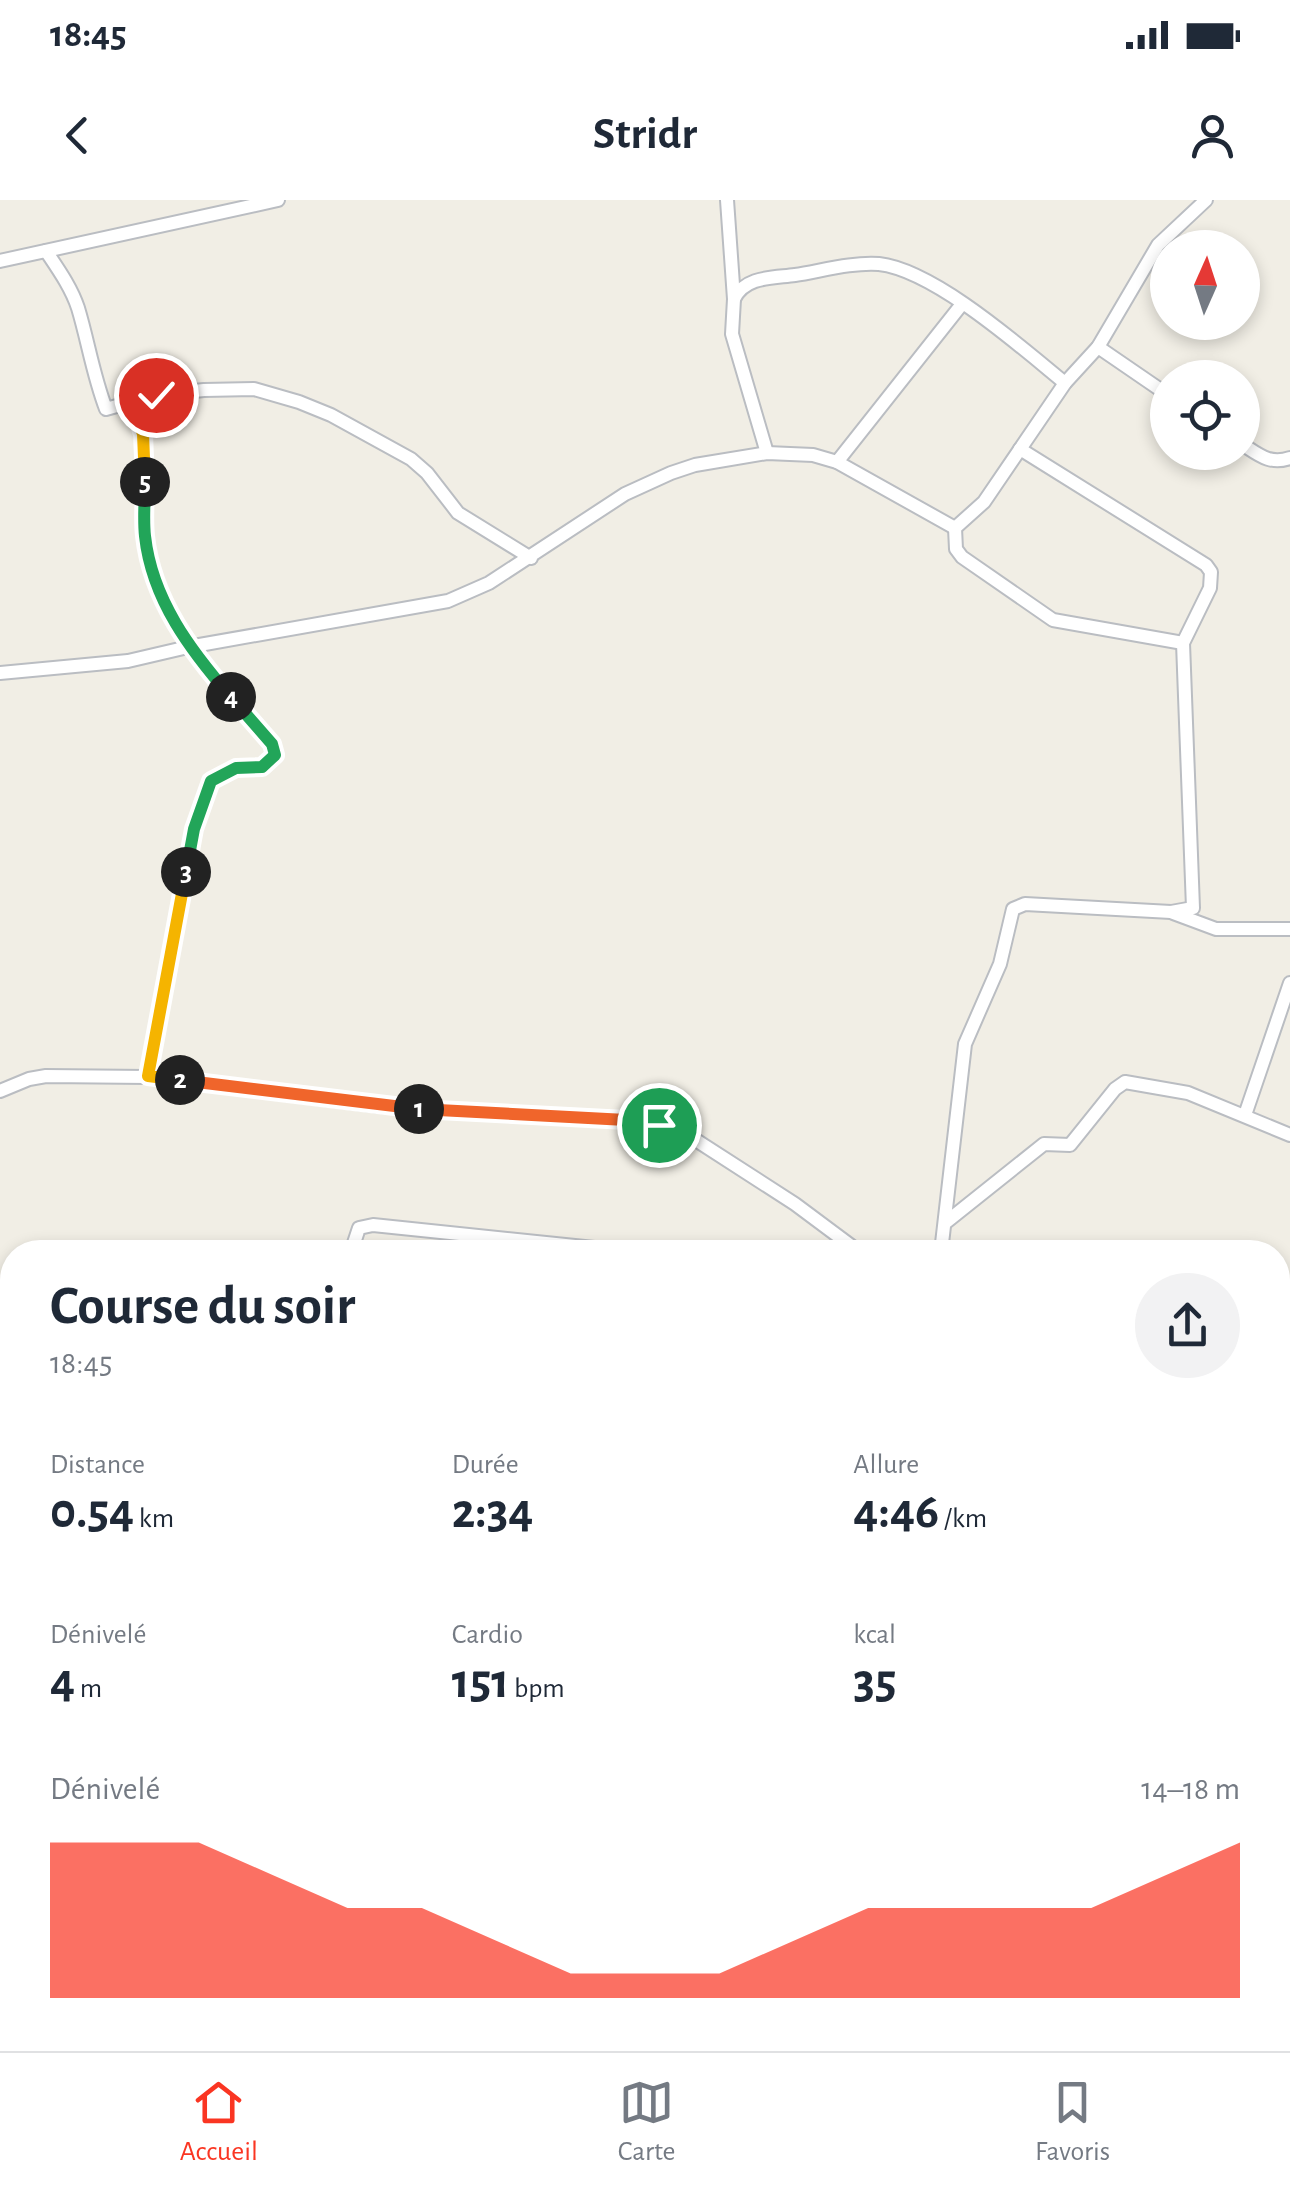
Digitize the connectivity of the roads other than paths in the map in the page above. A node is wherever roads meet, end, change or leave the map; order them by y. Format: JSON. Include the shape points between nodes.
{"nodes":[{"id":1,"x":278,"y":200,"type":"edge"},
{"id":2,"x":728,"y":200,"type":"edge"},
{"id":3,"x":1206,"y":200,"type":"edge"},
{"id":4,"x":46,"y":251,"type":"junction"},
{"id":5,"x":0,"y":261,"type":"edge"},
{"id":6,"x":734,"y":299,"type":"junction"},
{"id":7,"x":962,"y":304,"type":"junction"},
{"id":8,"x":1098,"y":347,"type":"junction"},
{"id":9,"x":1065,"y":383,"type":"junction"},
{"id":10,"x":1150,"y":383,"type":"edge"},
{"id":11,"x":132,"y":402,"type":"junction"},
{"id":12,"x":1020,"y":449,"type":"junction"},
{"id":13,"x":767,"y":453,"type":"junction"},
{"id":14,"x":1260,"y":455,"type":"edge"},
{"id":15,"x":1290,"y":458,"type":"edge"},
{"id":16,"x":836,"y":462,"type":"junction"},
{"id":17,"x":955,"y":528,"type":"junction"},
{"id":18,"x":532,"y":558,"type":"junction"},
{"id":19,"x":1183,"y":643,"type":"junction"},
{"id":20,"x":188,"y":647,"type":"junction"},
{"id":21,"x":0,"y":673,"type":"edge"},
{"id":22,"x":1171,"y":912,"type":"junction"},
{"id":23,"x":1290,"y":929,"type":"edge"},
{"id":24,"x":1290,"y":983,"type":"edge"},
{"id":25,"x":148,"y":1076,"type":"junction"},
{"id":26,"x":0,"y":1091,"type":"edge"},
{"id":27,"x":1245,"y":1114,"type":"junction"},
{"id":28,"x":1290,"y":1135,"type":"edge"},
{"id":29,"x":945,"y":1223,"type":"junction"},
{"id":30,"x":355,"y":1240,"type":"edge"},
{"id":31,"x":517,"y":1240,"type":"edge"},
{"id":32,"x":843,"y":1240,"type":"edge"},
{"id":33,"x":943,"y":1240,"type":"edge"}],
"edges":[{"from":1,"to":4,"type":"street"},
{"from":2,"to":6,"type":"street"},
{"from":3,"to":8,"type":"street","via":[[1158,245]]},
{"from":4,"to":5,"type":"street"},
{"from":4,"to":11,"type":"street","via":[[78,308],[106,409]]},
{"from":6,"to":7,"type":"street","via":[[756,280],[880,264],[907,271]]},
{"from":6,"to":13,"type":"street","via":[[732,334]]},
{"from":7,"to":9,"type":"street"},
{"from":7,"to":16,"type":"street"},
{"from":8,"to":9,"type":"street"},
{"from":8,"to":10,"type":"street"},
{"from":9,"to":12,"type":"street"},
{"from":11,"to":18,"type":"street","via":[[254,389],[331,414],[411,459],[458,513]]},
{"from":11,"to":20,"type":"street","via":[[143,434],[148,556]]},
{"from":12,"to":17,"type":"street","via":[[984,502]]},
{"from":12,"to":19,"type":"street","via":[[1206,565],[1210,588]]},
{"from":13,"to":16,"type":"street"},
{"from":13,"to":18,"type":"street","via":[[671,473],[626,494]]},
{"from":14,"to":15,"type":"street","via":[[1275,462]]},
{"from":16,"to":17,"type":"street"},
{"from":17,"to":19,"type":"street","via":[[962,558],[1054,620]]},
{"from":18,"to":20,"type":"street","via":[[448,601]]},
{"from":19,"to":22,"type":"street","via":[[1192,908]]},
{"from":20,"to":21,"type":"street","via":[[128,662]]},
{"from":20,"to":25,"type":"street","via":[[275,755],[262,767],[236,768],[211,781],[194,829]]},
{"from":22,"to":23,"type":"street","via":[[1216,929]]},
{"from":22,"to":29,"type":"street","via":[[1025,904],[1014,909],[1000,964],[965,1044]]},
{"from":24,"to":27,"type":"street"},
{"from":25,"to":26,"type":"street","via":[[46,1076]]},
{"from":25,"to":32,"type":"street","via":[[381,1106],[659,1125],[688,1135]]},
{"from":27,"to":28,"type":"street"},
{"from":27,"to":29,"type":"street","via":[[1188,1093],[1125,1082],[1070,1145],[1044,1144]]},
{"from":29,"to":33,"type":"street"},
{"from":30,"to":31,"type":"street","via":[[359,1228],[373,1225]]}]}
